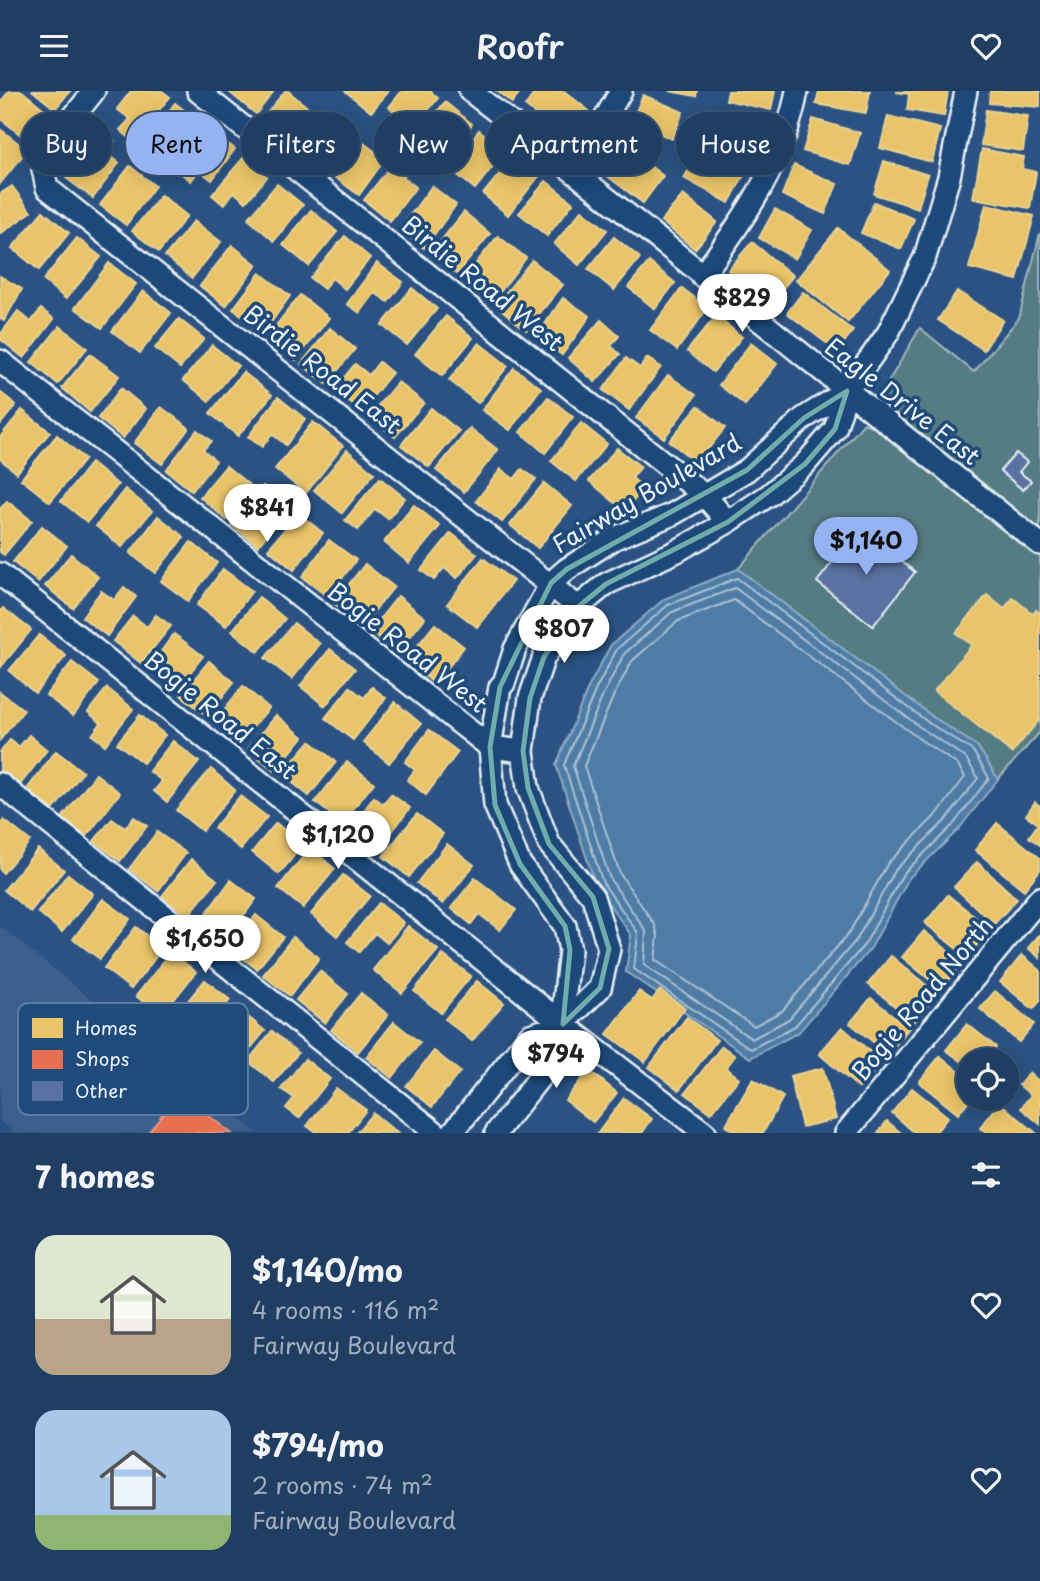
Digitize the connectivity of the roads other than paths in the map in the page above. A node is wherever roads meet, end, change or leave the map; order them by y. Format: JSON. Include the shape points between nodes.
{"nodes":[{"id":1,"x":94,"y":91,"type":"edge"},
{"id":2,"x":198,"y":91,"type":"edge"},
{"id":3,"x":470,"y":91,"type":"edge"},
{"id":4,"x":621,"y":91,"type":"edge"},
{"id":5,"x":797,"y":91,"type":"edge"},
{"id":6,"x":966,"y":91,"type":"edge"},
{"id":7,"x":497,"y":112,"type":"edge"},
{"id":8,"x":609,"y":112,"type":"edge"},
{"id":9,"x":579,"y":175,"type":"edge"},
{"id":10,"x":702,"y":276,"type":"junction"},
{"id":11,"x":0,"y":361,"type":"edge"},
{"id":12,"x":847,"y":391,"type":"junction"},
{"id":13,"x":704,"y":495,"type":"junction"},
{"id":14,"x":728,"y":522,"type":"junction"},
{"id":15,"x":1040,"y":544,"type":"edge"},
{"id":16,"x":0,"y":574,"type":"edge"},
{"id":17,"x":551,"y":583,"type":"junction"},
{"id":18,"x":578,"y":607,"type":"junction"},
{"id":19,"x":490,"y":747,"type":"junction"},
{"id":20,"x":523,"y":751,"type":"junction"},
{"id":21,"x":0,"y":784,"type":"edge"},
{"id":22,"x":1040,"y":898,"type":"edge"},
{"id":23,"x":563,"y":1024,"type":"junction"},
{"id":24,"x":436,"y":1133,"type":"edge"},
{"id":25,"x":452,"y":1133,"type":"edge"},
{"id":26,"x":496,"y":1133,"type":"edge"},
{"id":27,"x":705,"y":1133,"type":"edge"},
{"id":28,"x":846,"y":1133,"type":"edge"}],
"edges":[{"from":1,"to":17,"type":"street","name":"Birdie Road East","via":[[46,151],[47,188]]},
{"from":2,"to":13,"type":"street","name":"Birdie Road West"},
{"from":3,"to":7,"type":"street","name":"Eagle Drive East"},
{"from":4,"to":8,"type":"street"},
{"from":5,"to":10,"type":"street","via":[[776,162]]},
{"from":6,"to":12,"type":"street","name":"Fairway Boulevard","via":[[949,177],[926,257],[888,333]]},
{"from":9,"to":10,"type":"street","name":"Eagle Drive East"},
{"from":10,"to":12,"type":"street","name":"Eagle Drive East"},
{"from":11,"to":19,"type":"street","name":"Bogie Road West"},
{"from":12,"to":13,"type":"street","name":"Fairway Boulevard","via":[[804,418],[747,470]]},
{"from":12,"to":14,"type":"street","name":"Fairway Boulevard","via":[[835,429],[805,464]]},
{"from":12,"to":15,"type":"street","name":"Eagle Drive East"},
{"from":13,"to":14,"type":"street","name":"Birdie Road West"},
{"from":13,"to":17,"type":"street","name":"Fairway Boulevard","via":[[673,514],[615,538]]},
{"from":14,"to":18,"type":"street","name":"Fairway Boulevard","via":[[606,584]]},
{"from":16,"to":23,"type":"street","name":"Bogie Road East"},
{"from":17,"to":18,"type":"street","name":"Birdie Road East"},
{"from":17,"to":19,"type":"street","name":"Fairway Boulevard","via":[[500,687]]},
{"from":18,"to":20,"type":"street","name":"Fairway Boulevard","via":[[544,657],[530,698]]},
{"from":19,"to":20,"type":"street","name":"Bogie Road West"},
{"from":19,"to":23,"type":"street","name":"Fairway Boulevard","via":[[495,805],[520,864],[565,926],[570,950]]},
{"from":20,"to":23,"type":"street","name":"Fairway Boulevard","via":[[528,788],[550,843],[593,897],[609,949],[600,988]]},
{"from":21,"to":24,"type":"street"},
{"from":22,"to":28,"type":"street","name":"Bogie Road North"},
{"from":23,"to":25,"type":"street","name":"Fairway Boulevard","via":[[530,1035]]},
{"from":23,"to":26,"type":"street","name":"Fairway Boulevard","via":[[558,1055]]},
{"from":23,"to":27,"type":"street","name":"Bogie Road East"}]}
